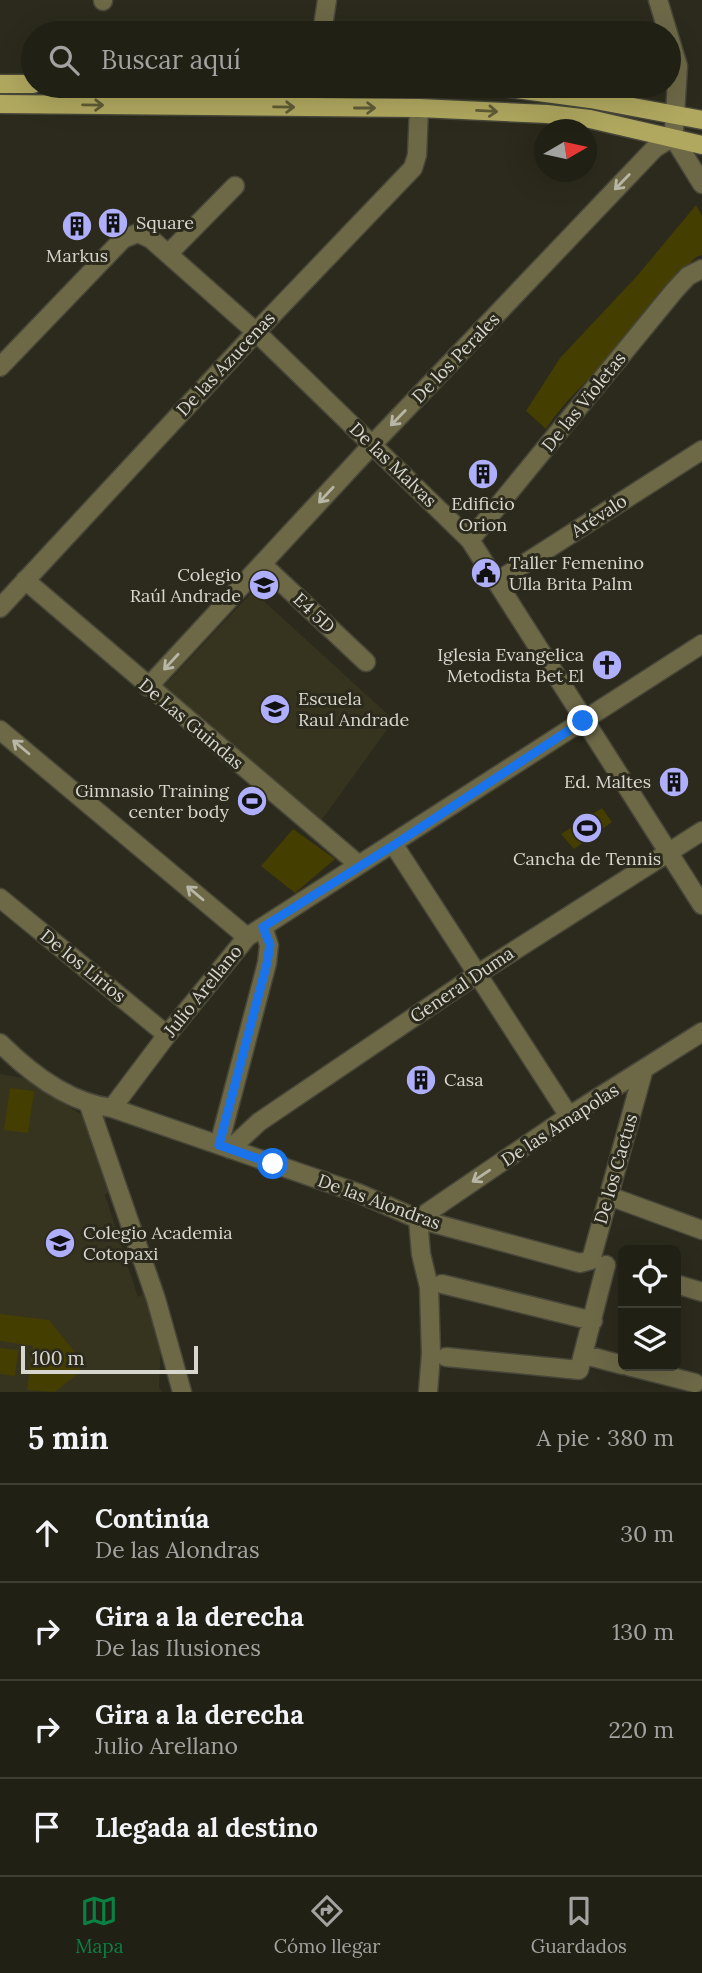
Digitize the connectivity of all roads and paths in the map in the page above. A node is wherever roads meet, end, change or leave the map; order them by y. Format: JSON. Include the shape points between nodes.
{"nodes":[{"id":1,"x":327,"y":0,"type":"edge"},
{"id":2,"x":658,"y":0,"type":"edge"},
{"id":3,"x":324,"y":21,"type":"edge"},
{"id":4,"x":665,"y":21,"type":"edge"},
{"id":5,"x":0,"y":84,"type":"edge"},
{"id":6,"x":21,"y":84,"type":"edge"},
{"id":7,"x":313,"y":98,"type":"edge"},
{"id":8,"x":572,"y":98,"type":"edge"},
{"id":9,"x":676,"y":98,"type":"edge"},
{"id":10,"x":0,"y":104,"type":"edge"},
{"id":11,"x":312,"y":107,"type":"junction"},
{"id":12,"x":418,"y":108,"type":"junction"},
{"id":13,"x":676,"y":114,"type":"junction"},
{"id":14,"x":702,"y":120,"type":"edge"},
{"id":15,"x":673,"y":137,"type":"junction"},
{"id":16,"x":702,"y":145,"type":"edge"},
{"id":17,"x":702,"y":184,"type":"edge"},
{"id":18,"x":235,"y":186,"type":"dead end"},
{"id":19,"x":168,"y":254,"type":"junction"},
{"id":20,"x":702,"y":269,"type":"edge"},
{"id":21,"x":256,"y":332,"type":"junction"},
{"id":22,"x":0,"y":367,"type":"edge"},
{"id":23,"x":372,"y":445,"type":"junction"},
{"id":24,"x":702,"y":450,"type":"edge"},
{"id":25,"x":470,"y":541,"type":"junction"},
{"id":26,"x":262,"y":564,"type":"junction"},
{"id":27,"x":25,"y":580,"type":"junction"},
{"id":28,"x":496,"y":582,"type":"junction"},
{"id":29,"x":0,"y":608,"type":"edge"},
{"id":30,"x":702,"y":643,"type":"edge"},
{"id":31,"x":366,"y":662,"type":"dead end"},
{"id":32,"x":148,"y":687,"type":"junction"},
{"id":33,"x":583,"y":721,"type":"junction"},
{"id":34,"x":0,"y":730,"type":"edge"},
{"id":35,"x":702,"y":831,"type":"edge"},
{"id":36,"x":394,"y":845,"type":"junction"},
{"id":37,"x":667,"y":853,"type":"junction"},
{"id":38,"x":359,"y":865,"type":"junction"},
{"id":39,"x":0,"y":898,"type":"edge"},
{"id":40,"x":702,"y":905,"type":"edge"},
{"id":41,"x":263,"y":927,"type":"junction"},
{"id":42,"x":247,"y":937,"type":"junction"},
{"id":43,"x":476,"y":975,"type":"junction"},
{"id":44,"x":702,"y":1032,"type":"edge"},
{"id":45,"x":167,"y":1035,"type":"junction"},
{"id":46,"x":0,"y":1043,"type":"edge"},
{"id":47,"x":0,"y":1063,"type":"edge"},
{"id":48,"x":23,"y":1066,"type":"junction"},
{"id":49,"x":643,"y":1072,"type":"junction"},
{"id":50,"x":89,"y":1105,"type":"junction"},
{"id":51,"x":112,"y":1108,"type":"junction"},
{"id":52,"x":569,"y":1116,"type":"junction"},
{"id":53,"x":225,"y":1147,"type":"junction"},
{"id":54,"x":609,"y":1196,"type":"junction"},
{"id":55,"x":418,"y":1219,"type":"junction"},
{"id":56,"x":702,"y":1230,"type":"edge"},
{"id":57,"x":601,"y":1264,"type":"edge"},
{"id":58,"x":442,"y":1284,"type":"dead end"},
{"id":59,"x":681,"y":1286,"type":"edge"},
{"id":60,"x":702,"y":1292,"type":"edge"},
{"id":61,"x":593,"y":1321,"type":"junction"},
{"id":62,"x":585,"y":1355,"type":"junction"},
{"id":63,"x":446,"y":1357,"type":"dead end"},
{"id":64,"x":618,"y":1363,"type":"edge"},
{"id":65,"x":648,"y":1371,"type":"edge"},
{"id":66,"x":695,"y":1383,"type":"dead end"},
{"id":67,"x":428,"y":1384,"type":"edge"},
{"id":68,"x":182,"y":1392,"type":"edge"}],
"edges":[{"from":1,"to":3,"type":"street"},
{"from":2,"to":4,"type":"street"},
{"from":5,"to":6,"type":"main road"},
{"from":7,"to":11,"type":"street"},
{"from":8,"to":13,"type":"main road"},
{"from":9,"to":13,"type":"street"},
{"from":10,"to":11,"type":"main road","one_way":true},
{"from":11,"to":12,"type":"main road","one_way":true},
{"from":12,"to":15,"type":"main road","one_way":true,"via":[[590,119]]},
{"from":12,"to":21,"type":"street","name":"De las Azucenas","via":[[413,168]]},
{"from":13,"to":14,"type":"main road"},
{"from":13,"to":15,"type":"street"},
{"from":15,"to":16,"type":"main road"},
{"from":15,"to":17,"type":"street"},
{"from":15,"to":23,"type":"street","name":"De los Perales","one_way":true,"via":[[654,148]]},
{"from":18,"to":19,"type":"street"},
{"from":19,"to":21,"type":"street","name":"De las Malvas"},
{"from":19,"to":22,"type":"street","name":"De las Malvas","via":[[138,233],[123,239]]},
{"from":20,"to":25,"type":"street","name":"De las Violetas","via":[[676,290]]},
{"from":21,"to":23,"type":"street","name":"De las Malvas"},
{"from":21,"to":27,"type":"street","name":"De las Azucenas"},
{"from":23,"to":25,"type":"street","name":"De las Malvas"},
{"from":23,"to":26,"type":"street","name":"De los Perales","one_way":true},
{"from":24,"to":28,"type":"street","name":"Arévalo"},
{"from":25,"to":28,"type":"street","name":"De las Malvas"},
{"from":26,"to":31,"type":"street","name":"E4 5D"},
{"from":26,"to":32,"type":"street","name":"De los Perales","one_way":true},
{"from":27,"to":29,"type":"street","name":"De las Azucenas"},
{"from":27,"to":32,"type":"street","name":"De Las Guindas"},
{"from":28,"to":33,"type":"street","name":"De las Malvas"},
{"from":30,"to":33,"type":"street","name":"Julio Arellano"},
{"from":32,"to":38,"type":"street","name":"De Las Guindas"},
{"from":33,"to":36,"type":"street","name":"Julio Arellano"},
{"from":33,"to":37,"type":"street","name":"De las Malvas"},
{"from":42,"to":34,"type":"street","one_way":true},
{"from":35,"to":37,"type":"street","name":"General Duma"},
{"from":36,"to":38,"type":"street","name":"Julio Arellano"},
{"from":36,"to":43,"type":"street"},
{"from":37,"to":40,"type":"street","name":"De las Malvas"},
{"from":37,"to":43,"type":"street","name":"General Duma"},
{"from":38,"to":41,"type":"street","name":"Julio Arellano"},
{"from":39,"to":45,"type":"street","name":"De los Lirios"},
{"from":41,"to":42,"type":"street","name":"Julio Arellano"},
{"from":41,"to":53,"type":"street","via":[[270,945],[267,963]]},
{"from":42,"to":45,"type":"street","name":"Julio Arellano"},
{"from":43,"to":52,"type":"street"},
{"from":43,"to":53,"type":"street","name":"General Duma"},
{"from":44,"to":49,"type":"street","name":"De las Amapolas"},
{"from":45,"to":51,"type":"street","name":"Julio Arellano"},
{"from":46,"to":48,"type":"street","name":"De las Alondras"},
{"from":47,"to":48,"type":"street","name":"De las Alondras"},
{"from":48,"to":50,"type":"street","name":"De las Alondras"},
{"from":49,"to":52,"type":"street","name":"De las Amapolas"},
{"from":49,"to":54,"type":"street","name":"De los Cactus"},
{"from":50,"to":51,"type":"street","name":"De las Alondras"},
{"from":50,"to":68,"type":"street","via":[[156,1299]]},
{"from":51,"to":53,"type":"street","name":"De las Alondras"},
{"from":52,"to":55,"type":"street","name":"De las Amapolas","one_way":true},
{"from":53,"to":55,"type":"street","name":"De las Alondras","via":[[358,1192]]},
{"from":54,"to":56,"type":"street"},
{"from":54,"to":57,"type":"street","name":"De los Cactus"},
{"from":55,"to":57,"type":"street","name":"De las Alondras"},
{"from":55,"to":67,"type":"street","via":[[421,1353]]},
{"from":57,"to":61,"type":"street","name":"De los Cactus"},
{"from":58,"to":61,"type":"street"},
{"from":59,"to":60,"type":"street"},
{"from":61,"to":62,"type":"street","name":"De los Cactus"},
{"from":62,"to":63,"type":"street","via":[[576,1371]]},
{"from":62,"to":64,"type":"street"},
{"from":65,"to":66,"type":"street"}]}
